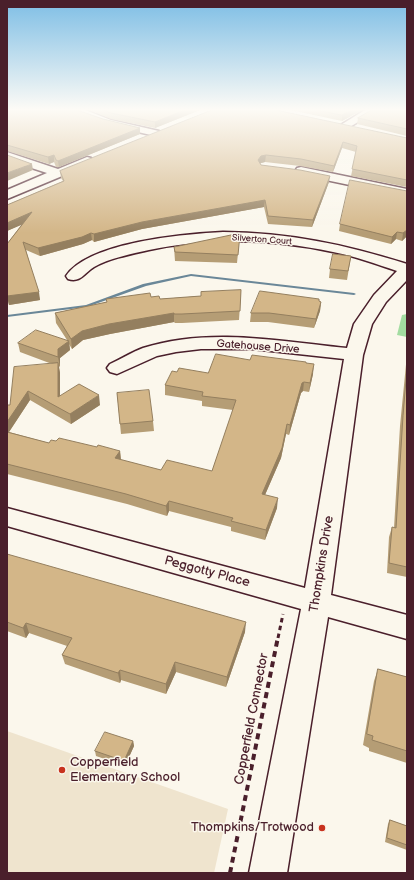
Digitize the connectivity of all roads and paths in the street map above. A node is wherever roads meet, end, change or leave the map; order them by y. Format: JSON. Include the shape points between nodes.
{"nodes":[{"id":1,"x":7,"y":156,"type":"edge"},
{"id":2,"x":96,"y":158,"type":"edge"},
{"id":3,"x":289,"y":169,"type":"edge"},
{"id":4,"x":59,"y":173,"type":"junction"},
{"id":5,"x":407,"y":193,"type":"edge"},
{"id":6,"x":7,"y":195,"type":"edge"},
{"id":7,"x":407,"y":269,"type":"edge"},
{"id":8,"x":74,"y":276,"type":"dead end"},
{"id":9,"x":354,"y":356,"type":"junction"},
{"id":10,"x":117,"y":368,"type":"dead end"},
{"id":11,"x":7,"y":517,"type":"edge"},
{"id":12,"x":316,"y":602,"type":"junction"},
{"id":13,"x":284,"y":608,"type":"dead end"},
{"id":14,"x":407,"y":627,"type":"edge"},
{"id":15,"x":230,"y":873,"type":"edge"},
{"id":16,"x":268,"y":873,"type":"edge"}],
"edges":[{"from":1,"to":4,"type":"street"},
{"from":2,"to":4,"type":"street"},
{"from":3,"to":5,"type":"street"},
{"from":4,"to":6,"type":"street"},
{"from":7,"to":8,"type":"street","name":"Silverton Court","via":[[350,251],[321,245],[208,237],[173,240],[105,256],[87,265]]},
{"from":7,"to":9,"type":"street","name":"Thompkins Drive","via":[[380,299],[363,324]]},
{"from":9,"to":10,"type":"street","name":"Gatehouse Drive","via":[[263,345],[192,344],[150,352]]},
{"from":9,"to":12,"type":"street","name":"Thompkins Drive"},
{"from":11,"to":12,"type":"street","name":"Peggotty Place"},
{"from":12,"to":14,"type":"street","name":"Peggotty Place"},
{"from":12,"to":16,"type":"street","name":"Thompkins Drive"},
{"from":13,"to":15,"type":"path","name":"Copperfield Connector"}]}
